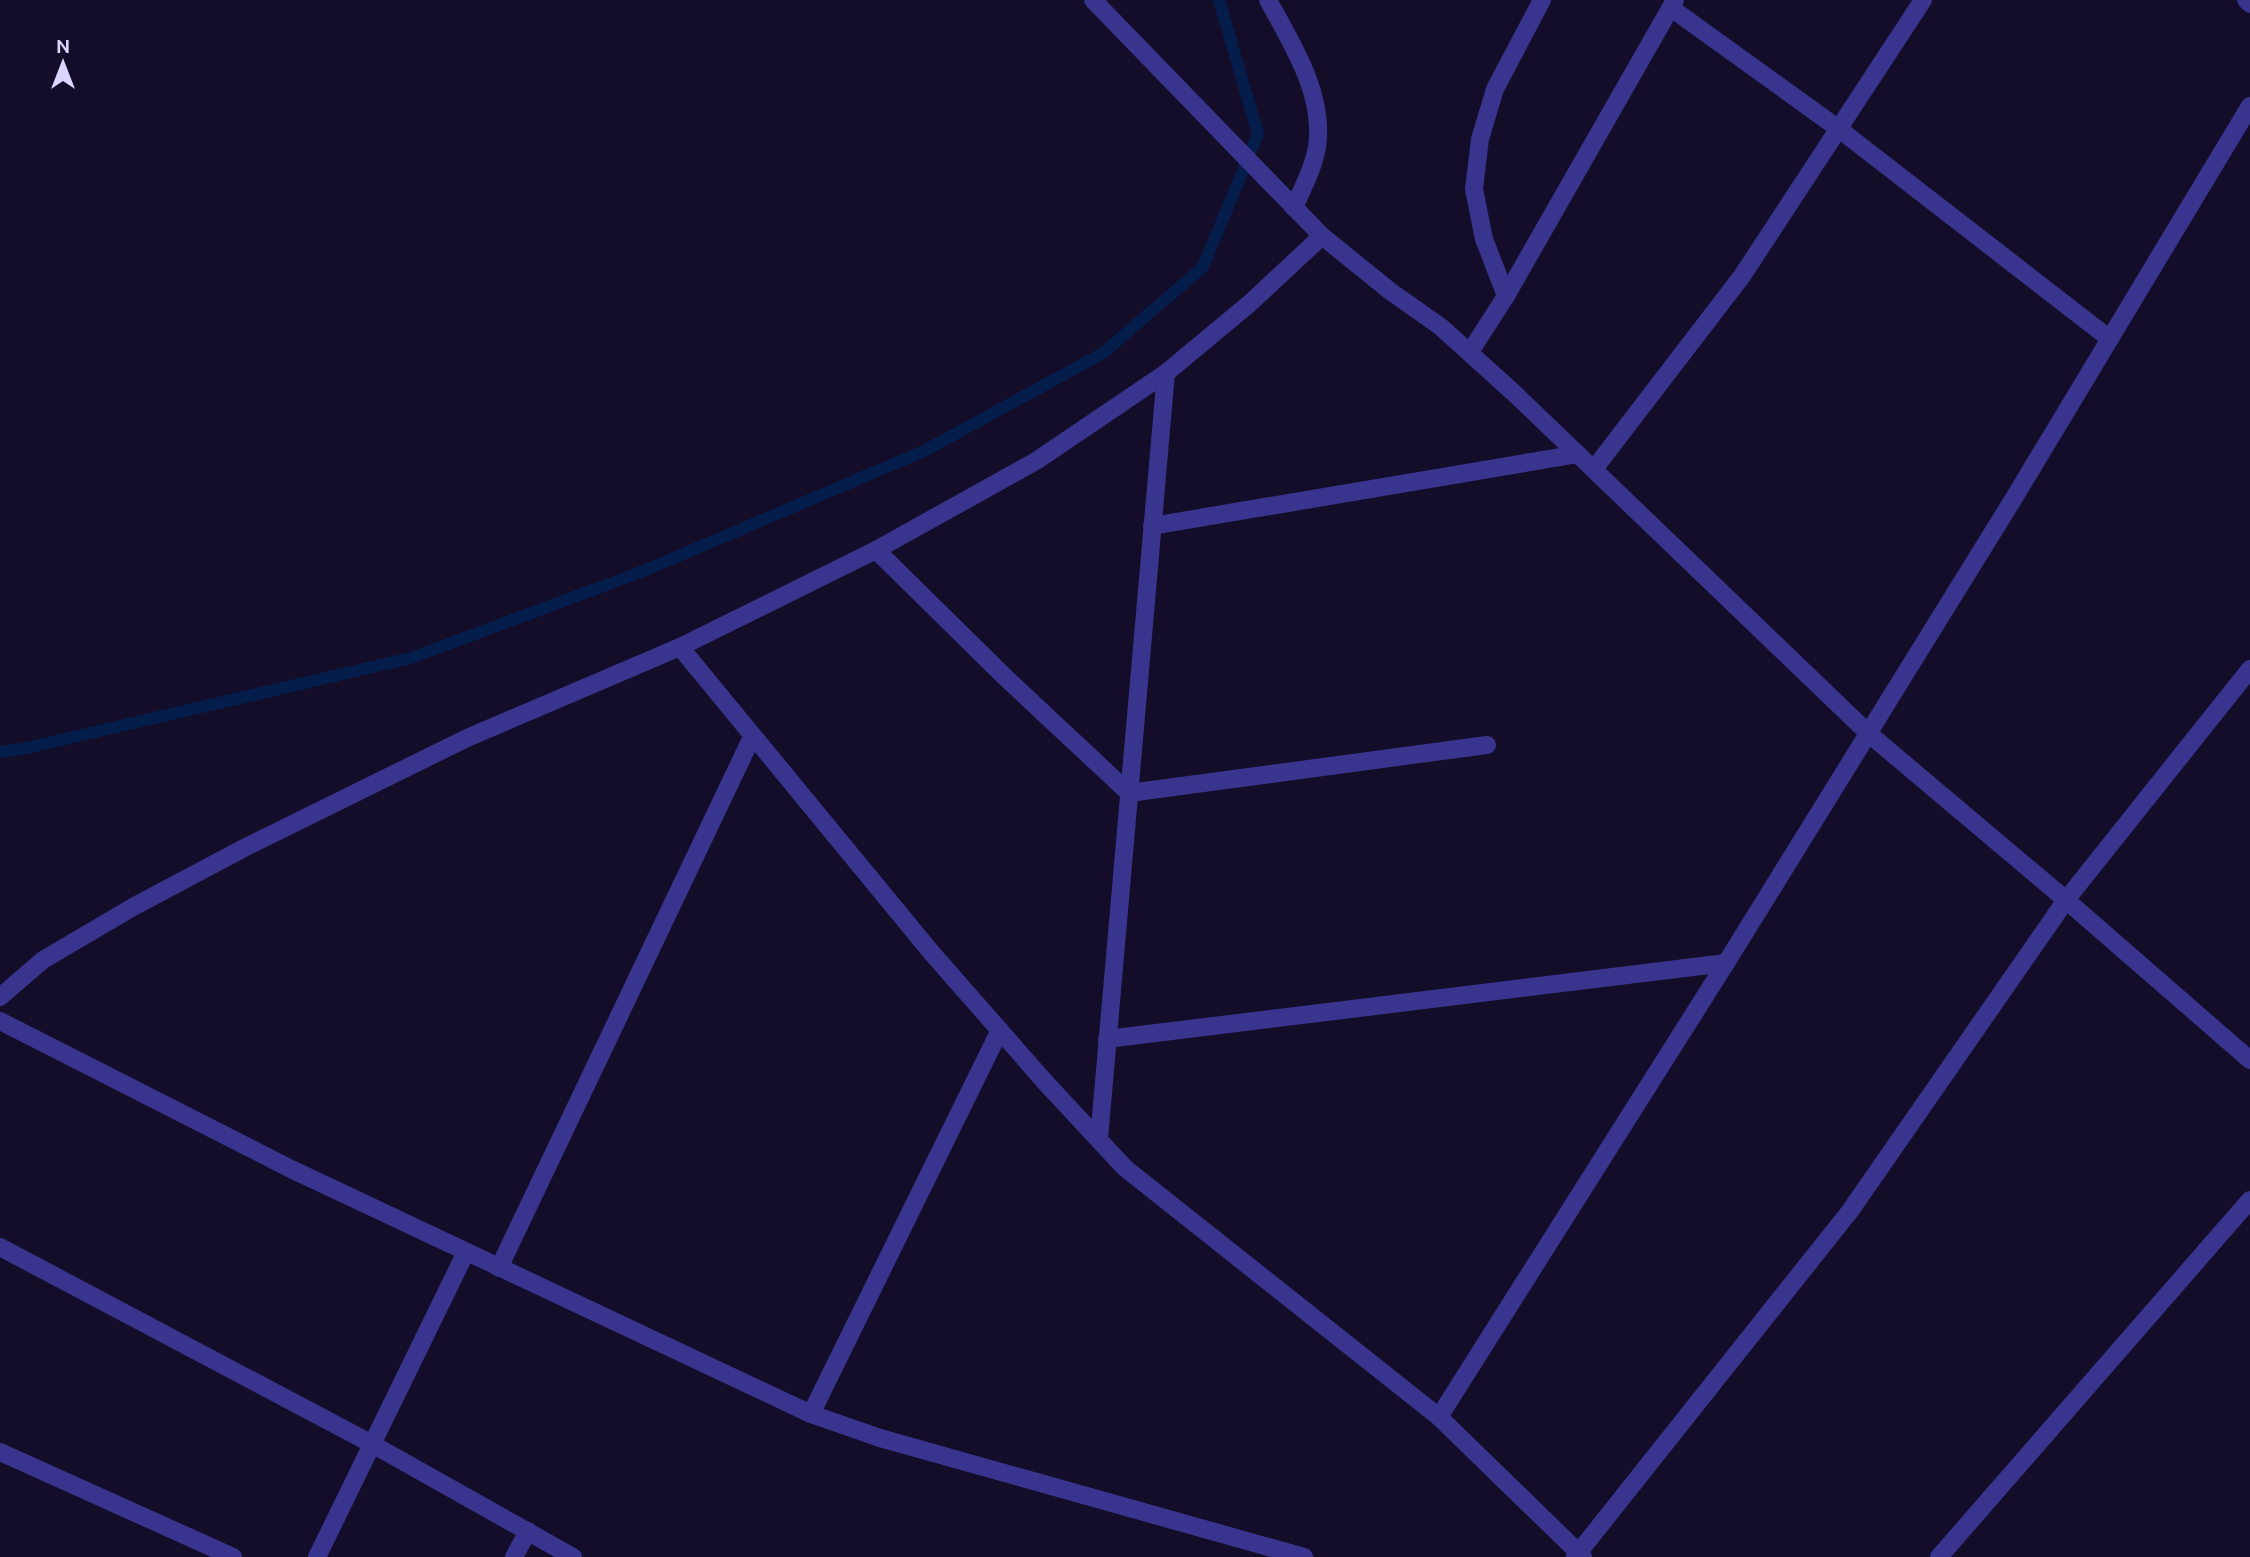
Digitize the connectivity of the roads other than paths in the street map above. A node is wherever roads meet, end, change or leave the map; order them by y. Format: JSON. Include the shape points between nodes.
{"nodes":[{"id":1,"x":1093,"y":0,"type":"edge"},
{"id":2,"x":1268,"y":0,"type":"edge"},
{"id":3,"x":1542,"y":0,"type":"edge"},
{"id":4,"x":1923,"y":0,"type":"edge"},
{"id":5,"x":2246,"y":0,"type":"edge"},
{"id":6,"x":1673,"y":4,"type":"edge"},
{"id":7,"x":2250,"y":4,"type":"edge"},
{"id":8,"x":2250,"y":106,"type":"edge"},
{"id":9,"x":1839,"y":129,"type":"junction"},
{"id":10,"x":1294,"y":208,"type":"junction"},
{"id":11,"x":1322,"y":236,"type":"junction"},
{"id":12,"x":1506,"y":296,"type":"junction"},
{"id":13,"x":2110,"y":339,"type":"junction"},
{"id":14,"x":1470,"y":352,"type":"junction"},
{"id":15,"x":1166,"y":373,"type":"junction"},
{"id":16,"x":1578,"y":454,"type":"junction"},
{"id":17,"x":1594,"y":469,"type":"junction"},
{"id":18,"x":1152,"y":526,"type":"junction"},
{"id":19,"x":876,"y":550,"type":"junction"},
{"id":20,"x":680,"y":647,"type":"junction"},
{"id":21,"x":2250,"y":669,"type":"edge"},
{"id":22,"x":1868,"y":733,"type":"junction"},
{"id":23,"x":752,"y":737,"type":"junction"},
{"id":24,"x":1487,"y":745,"type":"dead end"},
{"id":25,"x":1129,"y":793,"type":"junction"},
{"id":26,"x":2066,"y":900,"type":"junction"},
{"id":27,"x":1726,"y":963,"type":"junction"},
{"id":28,"x":0,"y":998,"type":"edge"},
{"id":29,"x":0,"y":1021,"type":"edge"},
{"id":30,"x":1000,"y":1030,"type":"junction"},
{"id":31,"x":1107,"y":1039,"type":"junction"},
{"id":32,"x":2250,"y":1060,"type":"edge"},
{"id":33,"x":1098,"y":1139,"type":"junction"},
{"id":34,"x":2250,"y":1200,"type":"edge"},
{"id":35,"x":0,"y":1247,"type":"edge"},
{"id":36,"x":466,"y":1252,"type":"junction"},
{"id":37,"x":499,"y":1268,"type":"junction"},
{"id":38,"x":811,"y":1415,"type":"junction"},
{"id":39,"x":1439,"y":1417,"type":"junction"},
{"id":40,"x":372,"y":1444,"type":"junction"},
{"id":41,"x":0,"y":1452,"type":"edge"},
{"id":42,"x":528,"y":1531,"type":"junction"},
{"id":43,"x":1578,"y":1556,"type":"edge"},
{"id":44,"x":233,"y":1557,"type":"edge"},
{"id":45,"x":317,"y":1557,"type":"edge"},
{"id":46,"x":514,"y":1557,"type":"edge"},
{"id":47,"x":573,"y":1557,"type":"edge"},
{"id":48,"x":1304,"y":1557,"type":"edge"},
{"id":49,"x":1939,"y":1557,"type":"edge"}],
"edges":[{"from":1,"to":10,"type":"street"},
{"from":2,"to":10,"type":"street","via":[[1317,107],[1317,150]]},
{"from":3,"to":12,"type":"street","via":[[1495,89],[1480,139],[1474,189],[1484,239]]},
{"from":4,"to":9,"type":"street"},
{"from":5,"to":7,"type":"street"},
{"from":6,"to":9,"type":"street"},
{"from":6,"to":12,"type":"street"},
{"from":8,"to":13,"type":"street"},
{"from":9,"to":13,"type":"street"},
{"from":9,"to":17,"type":"street","via":[[1742,275]]},
{"from":10,"to":11,"type":"street"},
{"from":11,"to":14,"type":"street"},
{"from":11,"to":15,"type":"street"},
{"from":12,"to":14,"type":"street"},
{"from":13,"to":22,"type":"street"},
{"from":14,"to":16,"type":"street"},
{"from":15,"to":18,"type":"street"},
{"from":15,"to":19,"type":"street","via":[[1036,461]]},
{"from":16,"to":17,"type":"street"},
{"from":16,"to":18,"type":"street"},
{"from":17,"to":22,"type":"street"},
{"from":18,"to":25,"type":"street"},
{"from":19,"to":20,"type":"street"},
{"from":19,"to":25,"type":"street"},
{"from":20,"to":23,"type":"street"},
{"from":20,"to":28,"type":"street","via":[[467,738],[244,848],[43,960]]},
{"from":21,"to":26,"type":"street"},
{"from":22,"to":26,"type":"street"},
{"from":22,"to":27,"type":"street"},
{"from":23,"to":30,"type":"street"},
{"from":23,"to":37,"type":"street"},
{"from":24,"to":25,"type":"street"},
{"from":25,"to":31,"type":"street"},
{"from":26,"to":32,"type":"street"},
{"from":26,"to":43,"type":"street","via":[[1850,1211]]},
{"from":27,"to":31,"type":"street"},
{"from":27,"to":39,"type":"street"},
{"from":29,"to":36,"type":"street"},
{"from":30,"to":33,"type":"street"},
{"from":30,"to":38,"type":"street"},
{"from":31,"to":33,"type":"street"},
{"from":33,"to":39,"type":"street","via":[[1125,1168]]},
{"from":34,"to":49,"type":"street"},
{"from":35,"to":40,"type":"street"},
{"from":36,"to":37,"type":"street"},
{"from":36,"to":40,"type":"street"},
{"from":37,"to":38,"type":"street"},
{"from":38,"to":48,"type":"street"},
{"from":39,"to":43,"type":"street"},
{"from":40,"to":42,"type":"street"},
{"from":40,"to":45,"type":"street"},
{"from":41,"to":44,"type":"street"},
{"from":42,"to":46,"type":"street"},
{"from":42,"to":47,"type":"street"}]}
